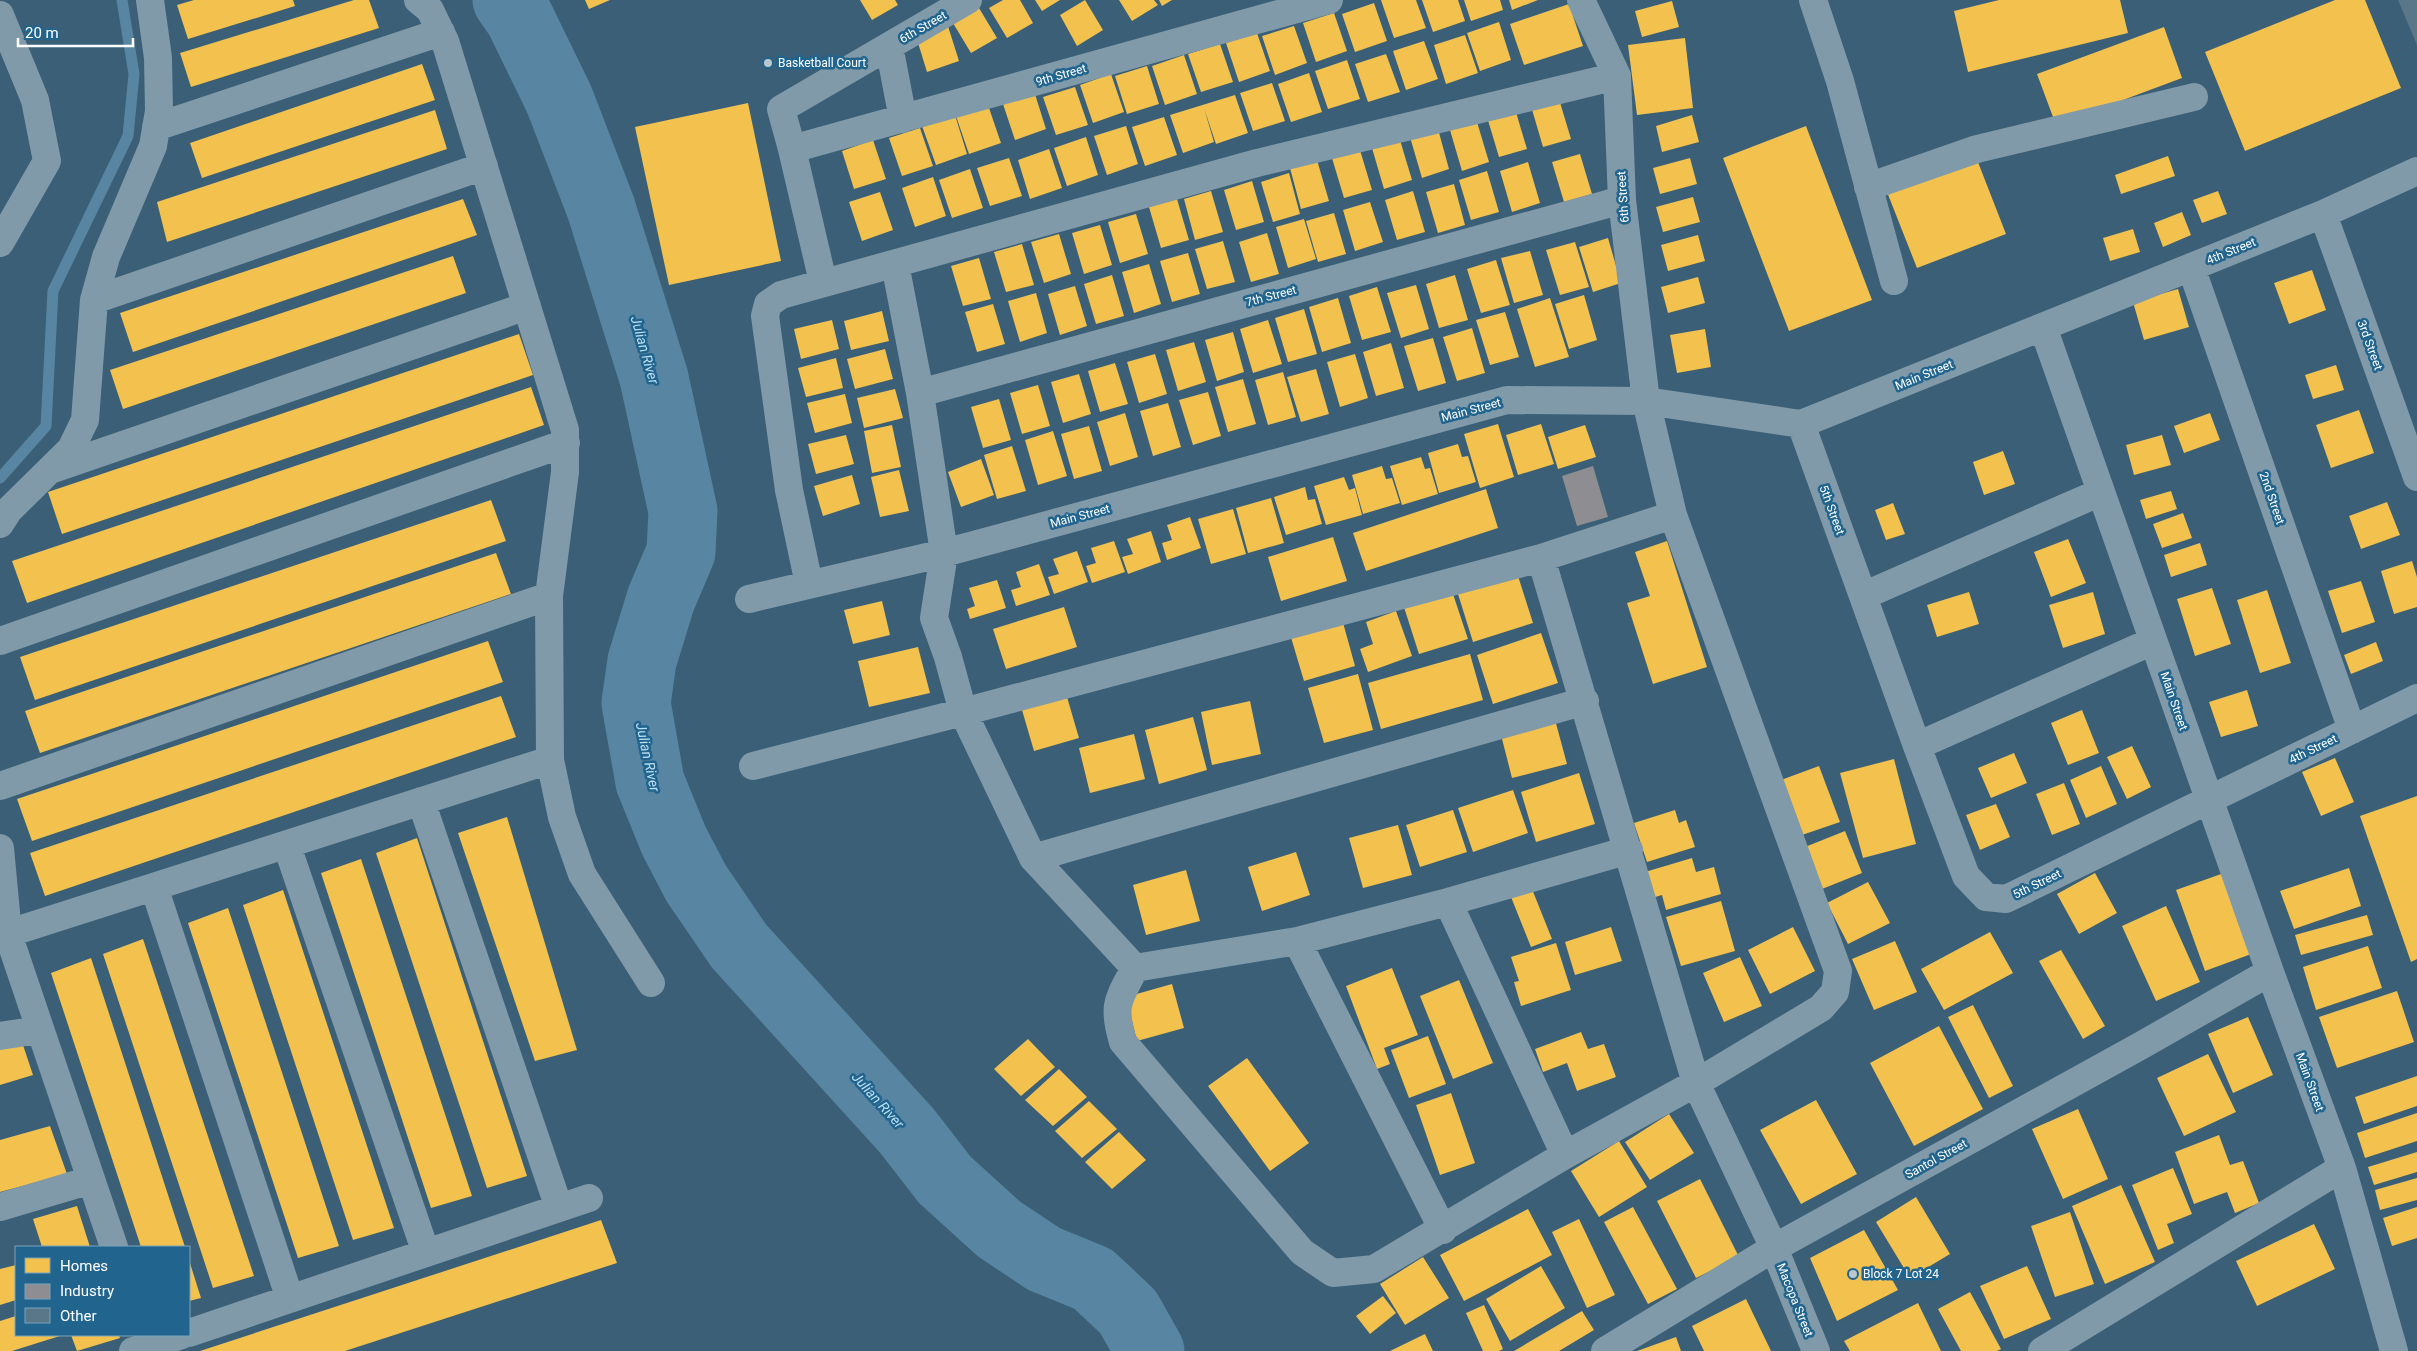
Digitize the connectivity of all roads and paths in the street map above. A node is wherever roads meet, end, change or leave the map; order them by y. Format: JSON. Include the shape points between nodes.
{"nodes":[{"id":1,"x":150,"y":0,"type":"edge"},
{"id":2,"x":418,"y":0,"type":"edge"},
{"id":3,"x":968,"y":0,"type":"edge"},
{"id":4,"x":1329,"y":0,"type":"edge"},
{"id":5,"x":1582,"y":0,"type":"edge"},
{"id":6,"x":1813,"y":0,"type":"edge"},
{"id":7,"x":1273,"y":7,"type":"edge"},
{"id":8,"x":0,"y":15,"type":"edge"},
{"id":9,"x":441,"y":32,"type":"junction"},
{"id":10,"x":889,"y":46,"type":"junction"},
{"id":11,"x":1617,"y":76,"type":"junction"},
{"id":12,"x":2194,"y":97,"type":"dead end"},
{"id":13,"x":902,"y":119,"type":"junction"},
{"id":14,"x":156,"y":127,"type":"junction"},
{"id":15,"x":792,"y":149,"type":"junction"},
{"id":16,"x":484,"y":166,"type":"junction"},
{"id":17,"x":2417,"y":171,"type":"edge"},
{"id":18,"x":1868,"y":187,"type":"junction"},
{"id":19,"x":1622,"y":200,"type":"junction"},
{"id":20,"x":2323,"y":214,"type":"junction"},
{"id":21,"x":0,"y":243,"type":"edge"},
{"id":22,"x":895,"y":264,"type":"junction"},
{"id":23,"x":2191,"y":267,"type":"junction"},
{"id":24,"x":1894,"y":281,"type":"dead end"},
{"id":25,"x":823,"y":282,"type":"junction"},
{"id":26,"x":94,"y":300,"type":"junction"},
{"id":27,"x":527,"y":306,"type":"junction"},
{"id":28,"x":2044,"y":327,"type":"junction"},
{"id":29,"x":920,"y":393,"type":"junction"},
{"id":30,"x":1646,"y":401,"type":"junction"},
{"id":31,"x":1801,"y":424,"type":"junction"},
{"id":32,"x":566,"y":442,"type":"junction"},
{"id":33,"x":50,"y":470,"type":"junction"},
{"id":34,"x":2417,"y":477,"type":"edge"},
{"id":35,"x":2101,"y":492,"type":"junction"},
{"id":36,"x":1673,"y":515,"type":"junction"},
{"id":37,"x":0,"y":524,"type":"edge"},
{"id":38,"x":944,"y":553,"type":"junction"},
{"id":39,"x":1541,"y":558,"type":"junction"},
{"id":40,"x":809,"y":584,"type":"junction"},
{"id":41,"x":549,"y":596,"type":"junction"},
{"id":42,"x":1863,"y":596,"type":"junction"},
{"id":43,"x":748,"y":599,"type":"dead end"},
{"id":44,"x":0,"y":640,"type":"edge"},
{"id":45,"x":2153,"y":641,"type":"junction"},
{"id":46,"x":2417,"y":698,"type":"edge"},
{"id":47,"x":1585,"y":701,"type":"junction"},
{"id":48,"x":963,"y":712,"type":"junction"},
{"id":49,"x":2352,"y":730,"type":"junction"},
{"id":50,"x":1917,"y":746,"type":"junction"},
{"id":51,"x":550,"y":760,"type":"junction"},
{"id":52,"x":753,"y":766,"type":"dead end"},
{"id":53,"x":0,"y":786,"type":"edge"},
{"id":54,"x":2210,"y":800,"type":"junction"},
{"id":55,"x":421,"y":801,"type":"junction"},
{"id":56,"x":287,"y":846,"type":"junction"},
{"id":57,"x":0,"y":848,"type":"edge"},
{"id":58,"x":1629,"y":850,"type":"junction"},
{"id":59,"x":1033,"y":858,"type":"junction"},
{"id":60,"x":154,"y":887,"type":"junction"},
{"id":61,"x":1448,"y":902,"type":"junction"},
{"id":62,"x":4,"y":935,"type":"edge"},
{"id":63,"x":1297,"y":941,"type":"junction"},
{"id":64,"x":1135,"y":968,"type":"junction"},
{"id":65,"x":2270,"y":972,"type":"junction"},
{"id":66,"x":651,"y":983,"type":"dead end"},
{"id":67,"x":39,"y":1030,"type":"junction"},
{"id":68,"x":0,"y":1036,"type":"edge"},
{"id":69,"x":1696,"y":1083,"type":"junction"},
{"id":70,"x":1565,"y":1155,"type":"junction"},
{"id":71,"x":2342,"y":1168,"type":"junction"},
{"id":72,"x":91,"y":1180,"type":"junction"},
{"id":73,"x":589,"y":1198,"type":"dead end"},
{"id":74,"x":0,"y":1207,"type":"edge"},
{"id":75,"x":559,"y":1208,"type":"junction"},
{"id":76,"x":1443,"y":1230,"type":"junction"},
{"id":77,"x":114,"y":1246,"type":"edge"},
{"id":78,"x":1774,"y":1248,"type":"junction"},
{"id":79,"x":426,"y":1253,"type":"junction"},
{"id":80,"x":290,"y":1299,"type":"junction"},
{"id":81,"x":190,"y":1333,"type":"edge"},
{"id":82,"x":178,"y":1336,"type":"edge"},
{"id":83,"x":142,"y":1344,"type":"edge"},
{"id":84,"x":1605,"y":1351,"type":"edge"},
{"id":85,"x":1816,"y":1351,"type":"edge"},
{"id":86,"x":2042,"y":1351,"type":"edge"},
{"id":87,"x":2394,"y":1351,"type":"edge"}],
"edges":[{"from":1,"to":14,"type":"street","via":[[158,58],[159,111]]},
{"from":2,"to":9,"type":"street","via":[[430,10]]},
{"from":3,"to":10,"type":"street","name":"6th Street"},
{"from":4,"to":7,"type":"street","name":"9th Street"},
{"from":5,"to":11,"type":"street","name":"6th Street"},
{"from":6,"to":18,"type":"street","via":[[1840,81]]},
{"from":7,"to":13,"type":"street","name":"9th Street"},
{"from":8,"to":21,"type":"street","via":[[35,100],[47,161]]},
{"from":9,"to":14,"type":"street"},
{"from":9,"to":16,"type":"street"},
{"from":10,"to":13,"type":"street","name":"6th Street"},
{"from":10,"to":15,"type":"street","via":[[780,109]]},
{"from":11,"to":19,"type":"street","name":"6th Street"},
{"from":11,"to":22,"type":"street","via":[[1257,163]]},
{"from":12,"to":18,"type":"street","via":[[1977,149]]},
{"from":13,"to":15,"type":"street","name":"9th Street"},
{"from":14,"to":26,"type":"street","via":[[153,146],[106,257]]},
{"from":15,"to":25,"type":"street"},
{"from":16,"to":26,"type":"street"},
{"from":16,"to":27,"type":"street"},
{"from":17,"to":20,"type":"street","name":"4th Street"},
{"from":18,"to":24,"type":"street"},
{"from":19,"to":29,"type":"street","name":"7th Street"},
{"from":19,"to":30,"type":"street","name":"6th Street"},
{"from":20,"to":23,"type":"street","name":"4th Street"},
{"from":20,"to":34,"type":"street","name":"3rd Street"},
{"from":22,"to":25,"type":"street"},
{"from":22,"to":29,"type":"street"},
{"from":23,"to":28,"type":"street","name":"4th Street"},
{"from":23,"to":49,"type":"street","name":"2nd Street"},
{"from":25,"to":40,"type":"street","via":[[781,295],[768,304],[766,316],[789,490]]},
{"from":26,"to":33,"type":"street","via":[[85,420],[71,449]]},
{"from":27,"to":32,"type":"street"},
{"from":27,"to":33,"type":"street"},
{"from":28,"to":31,"type":"street","name":"Main Street"},
{"from":28,"to":35,"type":"street","name":"Main Street"},
{"from":29,"to":38,"type":"street"},
{"from":30,"to":31,"type":"street","name":"Main Street"},
{"from":30,"to":36,"type":"street","name":"6th Street"},
{"from":30,"to":38,"type":"street","name":"Main Street","via":[[1507,400]]},
{"from":31,"to":42,"type":"street","name":"5th Street"},
{"from":32,"to":41,"type":"street"},
{"from":32,"to":44,"type":"street"},
{"from":33,"to":37,"type":"street","via":[[9,510]]},
{"from":35,"to":42,"type":"street"},
{"from":35,"to":45,"type":"street","name":"Main Street"},
{"from":36,"to":39,"type":"street"},
{"from":36,"to":69,"type":"street","name":"6th Street","via":[[1838,971],[1835,992],[1821,1008]]},
{"from":38,"to":40,"type":"street","name":"Main Street"},
{"from":38,"to":48,"type":"street","via":[[934,618]]},
{"from":39,"to":47,"type":"street","name":"Macopa Street"},
{"from":39,"to":48,"type":"street"},
{"from":40,"to":43,"type":"street","name":"Main Street"},
{"from":41,"to":51,"type":"street"},
{"from":41,"to":53,"type":"street"},
{"from":42,"to":50,"type":"street","name":"5th Street"},
{"from":45,"to":50,"type":"street"},
{"from":45,"to":54,"type":"street","name":"Main Street"},
{"from":46,"to":49,"type":"street","name":"4th Street"},
{"from":47,"to":58,"type":"street","name":"Macopa Street"},
{"from":47,"to":59,"type":"street"},
{"from":48,"to":52,"type":"street"},
{"from":48,"to":59,"type":"street"},
{"from":49,"to":54,"type":"street","name":"4th Street"},
{"from":50,"to":54,"type":"street","name":"5th Street","via":[[1966,876],[1986,897],[2006,899]]},
{"from":51,"to":55,"type":"street"},
{"from":51,"to":66,"type":"street","via":[[562,817],[582,874]]},
{"from":54,"to":65,"type":"street","name":"Main Street"},
{"from":55,"to":56,"type":"street"},
{"from":55,"to":75,"type":"street"},
{"from":56,"to":60,"type":"street"},
{"from":56,"to":79,"type":"street"},
{"from":57,"to":62,"type":"street"},
{"from":58,"to":61,"type":"street"},
{"from":58,"to":69,"type":"street","name":"Macopa Street"},
{"from":59,"to":64,"type":"street"},
{"from":60,"to":62,"type":"street"},
{"from":60,"to":80,"type":"street"},
{"from":61,"to":63,"type":"street"},
{"from":61,"to":70,"type":"street"},
{"from":62,"to":67,"type":"street"},
{"from":63,"to":64,"type":"street"},
{"from":63,"to":76,"type":"street"},
{"from":64,"to":76,"type":"street","name":"6th Street","via":[[1119,999],[1116,1018],[1123,1042],[1302,1252],[1333,1273],[1374,1269]]},
{"from":65,"to":71,"type":"street","name":"Main Street"},
{"from":65,"to":78,"type":"street","name":"Santol Street"},
{"from":67,"to":68,"type":"street"},
{"from":67,"to":72,"type":"street"},
{"from":69,"to":70,"type":"street","name":"6th Street"},
{"from":69,"to":78,"type":"street","name":"Macopa Street"},
{"from":70,"to":76,"type":"street","name":"6th Street"},
{"from":71,"to":86,"type":"street"},
{"from":71,"to":87,"type":"street","name":"Main Street"},
{"from":72,"to":74,"type":"street"},
{"from":72,"to":77,"type":"street"},
{"from":73,"to":75,"type":"street"},
{"from":75,"to":79,"type":"street"},
{"from":78,"to":84,"type":"street","name":"Santol Street"},
{"from":78,"to":85,"type":"street","name":"Macopa Street"},
{"from":79,"to":80,"type":"street"},
{"from":80,"to":81,"type":"street"},
{"from":82,"to":83,"type":"street"}]}
